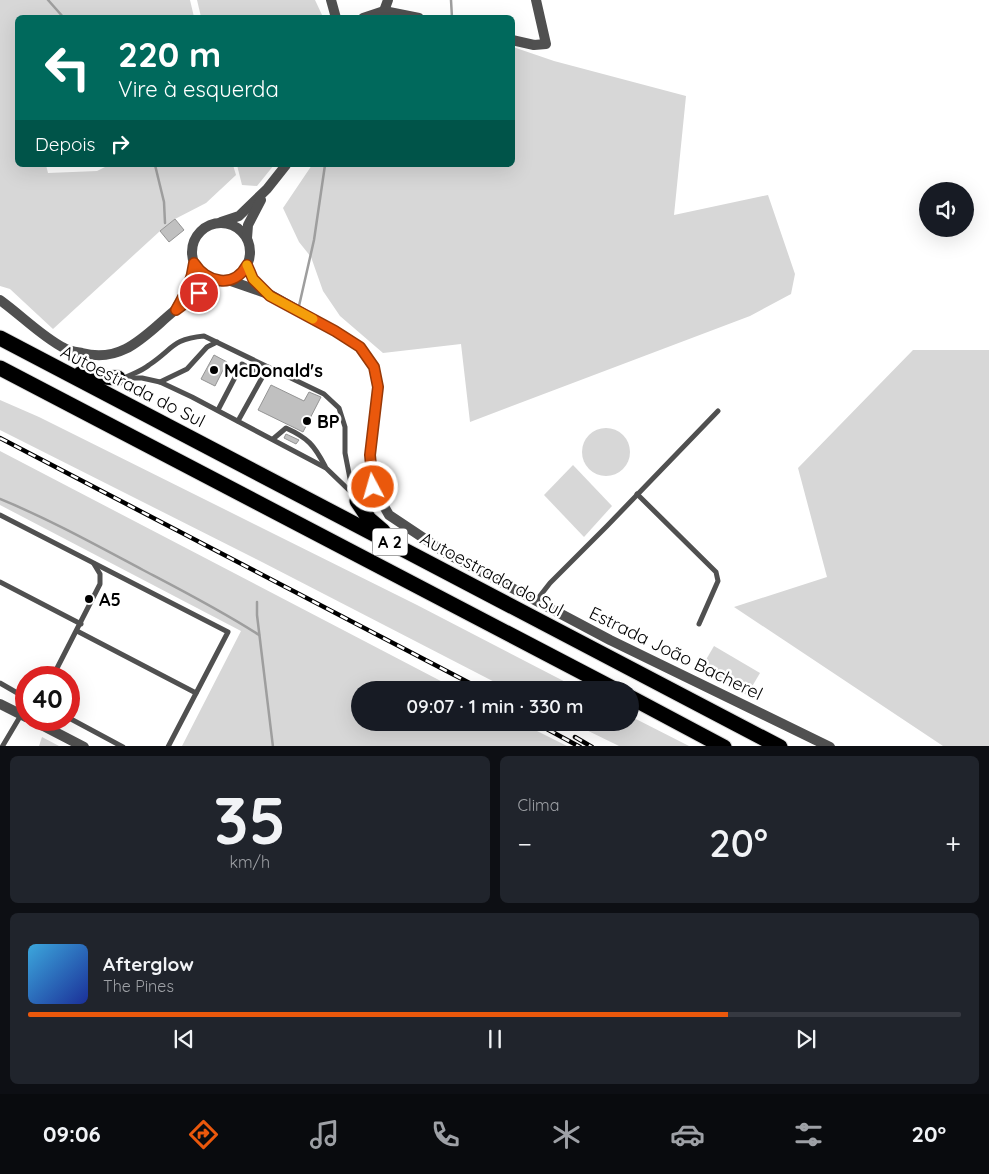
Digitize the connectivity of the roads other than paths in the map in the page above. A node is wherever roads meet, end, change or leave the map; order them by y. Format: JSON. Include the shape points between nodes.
{"nodes":[{"id":1,"x":331,"y":0,"type":"edge"},
{"id":2,"x":388,"y":0,"type":"edge"},
{"id":3,"x":536,"y":0,"type":"edge"},
{"id":4,"x":384,"y":12,"type":"junction"},
{"id":5,"x":335,"y":15,"type":"edge"},
{"id":6,"x":374,"y":15,"type":"edge"},
{"id":7,"x":402,"y":15,"type":"edge"},
{"id":8,"x":515,"y":41,"type":"edge"},
{"id":9,"x":284,"y":167,"type":"edge"},
{"id":10,"x":267,"y":189,"type":"junction"},
{"id":11,"x":220,"y":223,"type":"junction"},
{"id":12,"x":247,"y":238,"type":"junction"},
{"id":13,"x":194,"y":263,"type":"junction"},
{"id":14,"x":247,"y":265,"type":"junction"},
{"id":15,"x":223,"y":280,"type":"junction"},
{"id":16,"x":270,"y":296,"type":"junction"},
{"id":17,"x":0,"y":300,"type":"edge"},
{"id":18,"x":176,"y":310,"type":"junction"},
{"id":19,"x":0,"y":338,"type":"edge"},
{"id":20,"x":217,"y":342,"type":"junction"},
{"id":21,"x":49,"y":363,"type":"junction"},
{"id":22,"x":268,"y":366,"type":"junction"},
{"id":23,"x":0,"y":368,"type":"edge"},
{"id":24,"x":263,"y":376,"type":"junction"},
{"id":25,"x":121,"y":378,"type":"junction"},
{"id":26,"x":160,"y":382,"type":"junction"},
{"id":27,"x":218,"y":410,"type":"junction"},
{"id":28,"x":718,"y":411,"type":"dead end"},
{"id":29,"x":238,"y":421,"type":"junction"},
{"id":30,"x":273,"y":439,"type":"junction"},
{"id":31,"x":327,"y":469,"type":"junction"},
{"id":32,"x":637,"y":494,"type":"junction"},
{"id":33,"x":355,"y":498,"type":"junction"},
{"id":34,"x":0,"y":515,"type":"edge"},
{"id":35,"x":418,"y":556,"type":"junction"},
{"id":36,"x":90,"y":562,"type":"junction"},
{"id":37,"x":0,"y":582,"type":"edge"},
{"id":38,"x":536,"y":601,"type":"junction"},
{"id":39,"x":81,"y":624,"type":"junction"},
{"id":40,"x":699,"y":624,"type":"dead end"},
{"id":41,"x":77,"y":631,"type":"junction"},
{"id":42,"x":58,"y":666,"type":"edge"},
{"id":43,"x":599,"y":681,"type":"edge"},
{"id":44,"x":0,"y":683,"type":"edge"},
{"id":45,"x":15,"y":690,"type":"edge"},
{"id":46,"x":196,"y":693,"type":"junction"},
{"id":47,"x":639,"y":702,"type":"edge"},
{"id":48,"x":0,"y":704,"type":"edge"},
{"id":49,"x":15,"y":712,"type":"edge"},
{"id":50,"x":80,"y":724,"type":"edge"},
{"id":51,"x":15,"y":728,"type":"edge"},
{"id":52,"x":54,"y":731,"type":"edge"},
{"id":53,"x":2,"y":746,"type":"edge"},
{"id":54,"x":84,"y":746,"type":"edge"},
{"id":55,"x":123,"y":746,"type":"edge"},
{"id":56,"x":168,"y":746,"type":"edge"},
{"id":57,"x":724,"y":746,"type":"edge"},
{"id":58,"x":780,"y":746,"type":"edge"},
{"id":59,"x":830,"y":746,"type":"edge"}],
"edges":[{"from":1,"to":5,"type":"street"},
{"from":2,"to":4,"type":"street"},
{"from":3,"to":8,"type":"street","via":[[546,44]]},
{"from":4,"to":6,"type":"street"},
{"from":4,"to":7,"type":"street"},
{"from":9,"to":10,"type":"street"},
{"from":10,"to":11,"type":"street","via":[[239,216]]},
{"from":10,"to":12,"type":"street","via":[[248,225]]},
{"from":11,"to":12,"type":"street","via":[[240,229]]},
{"from":11,"to":13,"type":"street","via":[[204,228],[195,238],[192,248]]},
{"from":12,"to":14,"type":"street","via":[[250,259]]},
{"from":13,"to":15,"type":"street","via":[[207,277]]},
{"from":13,"to":18,"type":"street","via":[[192,279]]},
{"from":14,"to":15,"type":"street","via":[[236,277]]},
{"from":14,"to":16,"type":"street","name":"Estrada João Bacherel","via":[[253,279]]},
{"from":15,"to":16,"type":"street","name":"Estrada João Bacherel"},
{"from":15,"to":18,"type":"street"},
{"from":16,"to":38,"type":"street","name":"Estrada João Bacherel","via":[[360,347],[374,367],[378,387],[370,455],[373,487],[389,515],[446,553]]},
{"from":17,"to":18,"type":"street","via":[[65,348],[88,355],[106,356],[120,352],[139,341]]},
{"from":19,"to":21,"type":"highway","name":"Autoestrada do Sul","number":"A 2"},
{"from":20,"to":22,"type":"lane"},
{"from":20,"to":25,"type":"lane","via":[[204,336],[176,342],[148,366]]},
{"from":20,"to":26,"type":"lane","via":[[187,369]]},
{"from":21,"to":25,"type":"highway","via":[[87,376]]},
{"from":21,"to":35,"type":"highway","name":"Autoestrada do Sul","number":"A 2"},
{"from":22,"to":24,"type":"lane"},
{"from":22,"to":33,"type":"lane","via":[[324,394],[339,408],[346,428],[345,453]]},
{"from":23,"to":43,"type":"highway","number":"A 2"},
{"from":24,"to":27,"type":"lane","via":[[242,364]]},
{"from":24,"to":29,"type":"lane"},
{"from":25,"to":26,"type":"lane"},
{"from":26,"to":27,"type":"lane"},
{"from":27,"to":29,"type":"lane"},
{"from":28,"to":32,"type":"lane"},
{"from":29,"to":30,"type":"lane"},
{"from":30,"to":31,"type":"lane"},
{"from":30,"to":31,"type":"lane","via":[[286,428],[293,431],[314,446]]},
{"from":31,"to":33,"type":"lane"},
{"from":32,"to":38,"type":"lane"},
{"from":32,"to":40,"type":"lane","via":[[716,572],[718,581]]},
{"from":33,"to":35,"type":"highway","via":[[369,519]]},
{"from":34,"to":36,"type":"lane"},
{"from":35,"to":58,"type":"highway","name":"Autoestrada do Sul","number":"A 2"},
{"from":36,"to":39,"type":"lane","via":[[100,574],[100,584]]},
{"from":36,"to":46,"type":"lane","via":[[228,632]]},
{"from":37,"to":39,"type":"lane"},
{"from":38,"to":59,"type":"street","name":"Estrada João Bacherel"},
{"from":39,"to":41,"type":"lane"},
{"from":41,"to":42,"type":"lane"},
{"from":41,"to":46,"type":"lane"},
{"from":44,"to":45,"type":"lane"},
{"from":46,"to":56,"type":"lane"},
{"from":47,"to":57,"type":"highway"},
{"from":48,"to":49,"type":"street"},
{"from":50,"to":55,"type":"lane"},
{"from":51,"to":53,"type":"lane"},
{"from":52,"to":54,"type":"street"}]}
